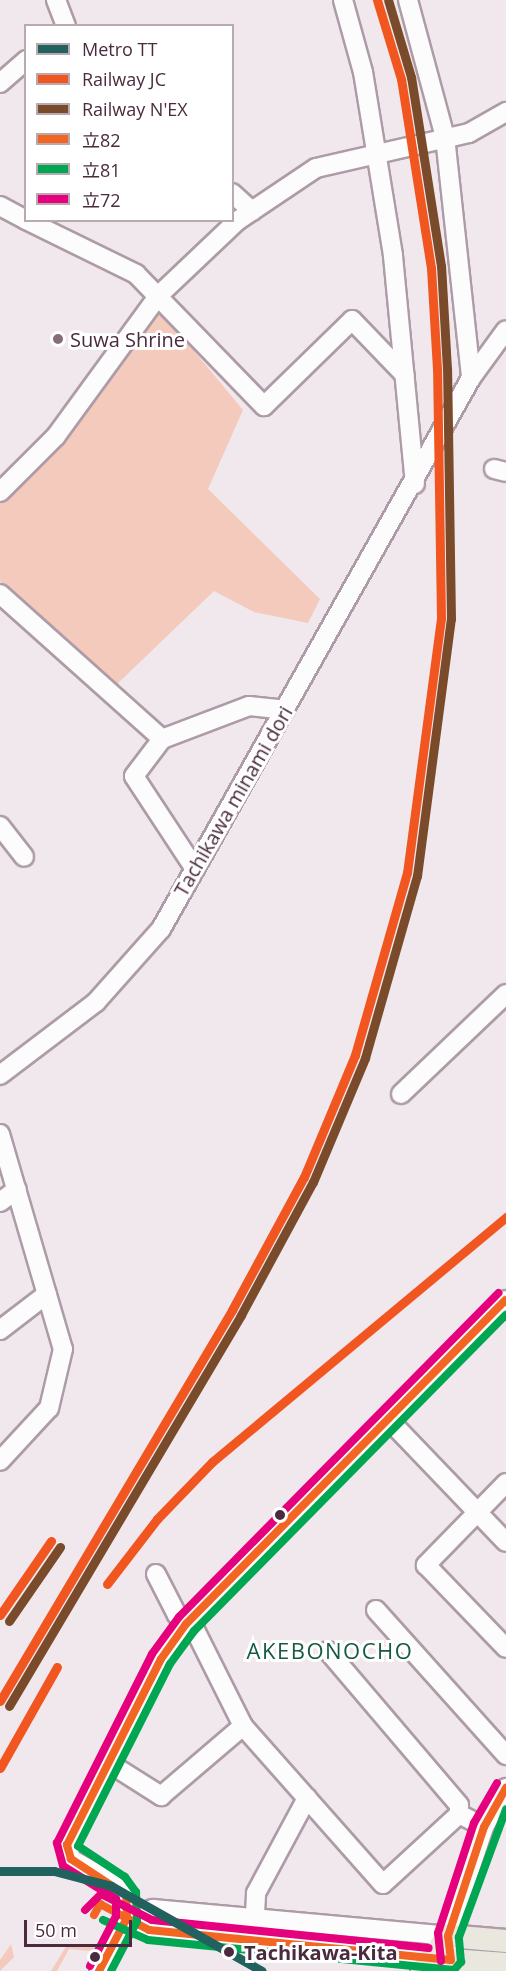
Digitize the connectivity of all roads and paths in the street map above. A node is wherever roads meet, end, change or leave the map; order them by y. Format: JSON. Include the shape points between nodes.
{"nodes":[{"id":1,"x":56,"y":0,"type":"edge"},
{"id":2,"x":343,"y":0,"type":"edge"},
{"id":3,"x":408,"y":0,"type":"edge"},
{"id":4,"x":65,"y":24,"type":"edge"},
{"id":5,"x":24,"y":62,"type":"edge"},
{"id":6,"x":0,"y":83,"type":"edge"},
{"id":7,"x":506,"y":112,"type":"edge"},
{"id":8,"x":436,"y":139,"type":"junction"},
{"id":9,"x":379,"y":153,"type":"junction"},
{"id":10,"x":234,"y":196,"type":"edge"},
{"id":11,"x":0,"y":206,"type":"edge"},
{"id":12,"x":252,"y":211,"type":"junction"},
{"id":13,"x":24,"y":219,"type":"edge"},
{"id":14,"x":30,"y":222,"type":"edge"},
{"id":15,"x":158,"y":296,"type":"junction"},
{"id":16,"x":506,"y":330,"type":"edge"},
{"id":17,"x":405,"y":375,"type":"junction"},
{"id":18,"x":471,"y":378,"type":"junction"},
{"id":19,"x":415,"y":484,"type":"junction"},
{"id":20,"x":0,"y":492,"type":"edge"},
{"id":21,"x":0,"y":594,"type":"edge"},
{"id":22,"x":285,"y":710,"type":"junction"},
{"id":23,"x":162,"y":739,"type":"junction"},
{"id":24,"x":0,"y":826,"type":"edge"},
{"id":25,"x":24,"y":857,"type":"dead end"},
{"id":26,"x":195,"y":869,"type":"junction"},
{"id":27,"x":506,"y":994,"type":"edge"},
{"id":28,"x":0,"y":1075,"type":"edge"},
{"id":29,"x":401,"y":1094,"type":"dead end"},
{"id":30,"x":0,"y":1134,"type":"edge"},
{"id":31,"x":16,"y":1189,"type":"junction"},
{"id":32,"x":0,"y":1202,"type":"edge"},
{"id":33,"x":47,"y":1294,"type":"junction"},
{"id":34,"x":506,"y":1300,"type":"edge"},
{"id":35,"x":0,"y":1330,"type":"edge"},
{"id":36,"x":388,"y":1419,"type":"junction"},
{"id":37,"x":0,"y":1461,"type":"edge"},
{"id":38,"x":506,"y":1483,"type":"edge"},
{"id":39,"x":478,"y":1512,"type":"junction"},
{"id":40,"x":506,"y":1542,"type":"edge"},
{"id":41,"x":156,"y":1574,"type":"dead end"},
{"id":42,"x":376,"y":1610,"type":"dead end"},
{"id":43,"x":186,"y":1624,"type":"junction"},
{"id":44,"x":506,"y":1648,"type":"edge"},
{"id":45,"x":328,"y":1651,"type":"dead end"},
{"id":46,"x":243,"y":1726,"type":"junction"},
{"id":47,"x":506,"y":1755,"type":"edge"},
{"id":48,"x":109,"y":1763,"type":"junction"},
{"id":49,"x":506,"y":1788,"type":"edge"},
{"id":50,"x":307,"y":1798,"type":"junction"},
{"id":51,"x":459,"y":1814,"type":"junction"},
{"id":52,"x":484,"y":1827,"type":"junction"},
{"id":53,"x":255,"y":1914,"type":"junction"},
{"id":54,"x":127,"y":1918,"type":"junction"},
{"id":55,"x":448,"y":1936,"type":"junction"},
{"id":56,"x":506,"y":1941,"type":"edge"},
{"id":57,"x":506,"y":1964,"type":"edge"},
{"id":58,"x":437,"y":1965,"type":"edge"},
{"id":59,"x":99,"y":1971,"type":"edge"}],
"edges":[{"from":1,"to":4,"type":"street"},
{"from":2,"to":9,"type":"street"},
{"from":3,"to":8,"type":"street"},
{"from":5,"to":6,"type":"street"},
{"from":7,"to":8,"type":"street","via":[[469,133]]},
{"from":8,"to":9,"type":"street"},
{"from":8,"to":18,"type":"street"},
{"from":9,"to":12,"type":"street","via":[[316,168]]},
{"from":9,"to":17,"type":"street"},
{"from":10,"to":12,"type":"street"},
{"from":11,"to":13,"type":"street"},
{"from":12,"to":15,"type":"street"},
{"from":14,"to":15,"type":"street","via":[[136,274]]},
{"from":15,"to":17,"type":"street","via":[[264,406],[352,320]]},
{"from":15,"to":20,"type":"street","via":[[56,436]]},
{"from":16,"to":18,"type":"street","name":"Tachikawa minami dori"},
{"from":17,"to":19,"type":"street"},
{"from":18,"to":19,"type":"street","name":"Tachikawa minami dori"},
{"from":19,"to":22,"type":"street","name":"Tachikawa minami dori"},
{"from":21,"to":23,"type":"street"},
{"from":22,"to":23,"type":"street","via":[[249,706]]},
{"from":22,"to":26,"type":"street","name":"Tachikawa minami dori"},
{"from":23,"to":26,"type":"street","via":[[134,776]]},
{"from":24,"to":25,"type":"street"},
{"from":26,"to":28,"type":"street","name":"Tachikawa minami dori","via":[[161,929],[120,980]]},
{"from":27,"to":29,"type":"street"},
{"from":30,"to":31,"type":"street"},
{"from":31,"to":32,"type":"street"},
{"from":31,"to":33,"type":"street"},
{"from":33,"to":35,"type":"street"},
{"from":33,"to":37,"type":"street","via":[[61,1334],[60,1377],[41,1419]]},
{"from":34,"to":36,"type":"street"},
{"from":36,"to":39,"type":"street"},
{"from":36,"to":43,"type":"street"},
{"from":38,"to":39,"type":"street"},
{"from":39,"to":40,"type":"street"},
{"from":39,"to":44,"type":"street","via":[[426,1565]]},
{"from":41,"to":43,"type":"street"},
{"from":42,"to":47,"type":"street"},
{"from":43,"to":46,"type":"street","via":[[196,1632]]},
{"from":43,"to":48,"type":"street","via":[[161,1659]]},
{"from":45,"to":51,"type":"street","via":[[459,1804]]},
{"from":46,"to":48,"type":"street","via":[[161,1796]]},
{"from":46,"to":50,"type":"street"},
{"from":48,"to":54,"type":"street","via":[[68,1851],[75,1862],[118,1884],[126,1895]]},
{"from":49,"to":52,"type":"street"},
{"from":50,"to":51,"type":"street","via":[[383,1884]]},
{"from":50,"to":53,"type":"street","via":[[256,1893]]},
{"from":51,"to":52,"type":"street"},
{"from":52,"to":55,"type":"street"},
{"from":53,"to":54,"type":"street","via":[[153,1909]]},
{"from":53,"to":55,"type":"street"},
{"from":54,"to":58,"type":"street","via":[[149,1929]]},
{"from":54,"to":59,"type":"street"},
{"from":55,"to":56,"type":"main road"},
{"from":55,"to":58,"type":"main road"},
{"from":57,"to":58,"type":"main road"}]}
